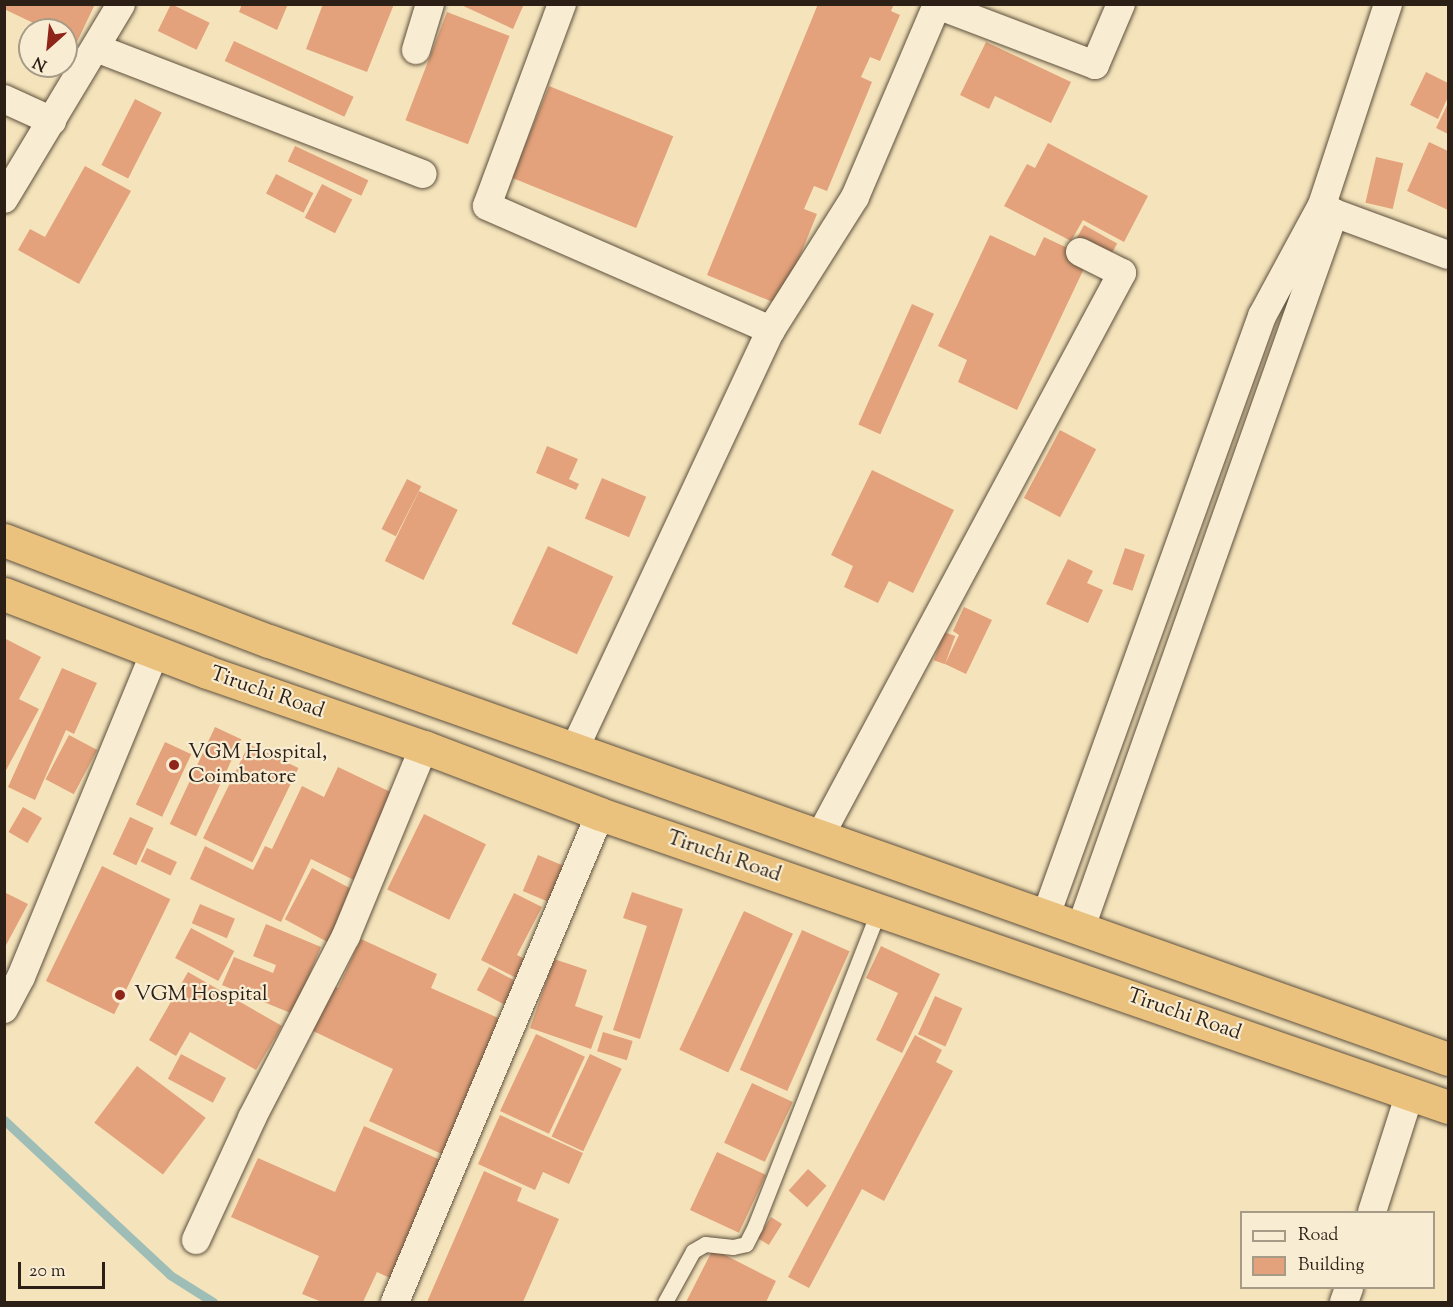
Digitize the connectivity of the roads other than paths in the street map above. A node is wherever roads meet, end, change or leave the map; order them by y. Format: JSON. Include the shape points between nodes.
{"nodes":[{"id":1,"x":121,"y":4,"type":"edge"},
{"id":2,"x":430,"y":4,"type":"edge"},
{"id":3,"x":562,"y":4,"type":"edge"},
{"id":4,"x":1121,"y":4,"type":"edge"},
{"id":5,"x":1388,"y":4,"type":"edge"},
{"id":6,"x":938,"y":5,"type":"edge"},
{"id":7,"x":96,"y":48,"type":"junction"},
{"id":8,"x":416,"y":50,"type":"dead end"},
{"id":9,"x":4,"y":99,"type":"edge"},
{"id":10,"x":52,"y":121,"type":"junction"},
{"id":11,"x":422,"y":174,"type":"dead end"},
{"id":12,"x":4,"y":199,"type":"edge"},
{"id":13,"x":1328,"y":209,"type":"junction"},
{"id":14,"x":1080,"y":252,"type":"dead end"},
{"id":15,"x":1449,"y":255,"type":"edge"},
{"id":16,"x":771,"y":330,"type":"junction"},
{"id":17,"x":4,"y":540,"type":"edge"},
{"id":18,"x":4,"y":594,"type":"edge"},
{"id":19,"x":155,"y":652,"type":"junction"},
{"id":20,"x":424,"y":747,"type":"junction"},
{"id":21,"x":574,"y":750,"type":"junction"},
{"id":22,"x":600,"y":814,"type":"junction"},
{"id":23,"x":820,"y":836,"type":"junction"},
{"id":24,"x":879,"y":910,"type":"junction"},
{"id":25,"x":1045,"y":918,"type":"junction"},
{"id":26,"x":1080,"y":930,"type":"junction"},
{"id":27,"x":4,"y":1009,"type":"edge"},
{"id":28,"x":1449,"y":1059,"type":"edge"},
{"id":29,"x":1410,"y":1093,"type":"junction"},
{"id":30,"x":1449,"y":1107,"type":"edge"},
{"id":31,"x":1372,"y":1211,"type":"edge"},
{"id":32,"x":196,"y":1240,"type":"dead end"},
{"id":33,"x":395,"y":1302,"type":"edge"},
{"id":34,"x":664,"y":1302,"type":"edge"}],
"edges":[{"from":1,"to":7,"type":"street"},
{"from":2,"to":8,"type":"street"},
{"from":3,"to":16,"type":"street","via":[[487,206]]},
{"from":4,"to":6,"type":"street","via":[[1095,65]]},
{"from":5,"to":13,"type":"street"},
{"from":6,"to":16,"type":"street","via":[[855,197]]},
{"from":7,"to":10,"type":"street"},
{"from":7,"to":11,"type":"street"},
{"from":9,"to":10,"type":"street"},
{"from":10,"to":12,"type":"street"},
{"from":13,"to":15,"type":"street"},
{"from":13,"to":25,"type":"street","via":[[1262,316]]},
{"from":13,"to":26,"type":"street"},
{"from":14,"to":23,"type":"street","via":[[1122,273]]},
{"from":16,"to":21,"type":"street"},
{"from":17,"to":21,"type":"highway","via":[[259,638]]},
{"from":18,"to":19,"type":"highway","name":"Tiruchi Road"},
{"from":19,"to":20,"type":"highway","name":"Tiruchi Road"},
{"from":19,"to":27,"type":"street","via":[[21,977]]},
{"from":20,"to":22,"type":"highway","name":"Tiruchi Road"},
{"from":20,"to":32,"type":"street","via":[[346,936],[252,1118]]},
{"from":21,"to":23,"type":"highway"},
{"from":22,"to":24,"type":"highway","name":"Tiruchi Road"},
{"from":22,"to":33,"type":"street"},
{"from":23,"to":25,"type":"highway"},
{"from":24,"to":29,"type":"highway","name":"Tiruchi Road"},
{"from":24,"to":34,"type":"lane","via":[[746,1244],[705,1244],[693,1251]]},
{"from":25,"to":26,"type":"highway"},
{"from":26,"to":28,"type":"highway"},
{"from":29,"to":30,"type":"highway","name":"Tiruchi Road"},
{"from":29,"to":31,"type":"street"}]}
